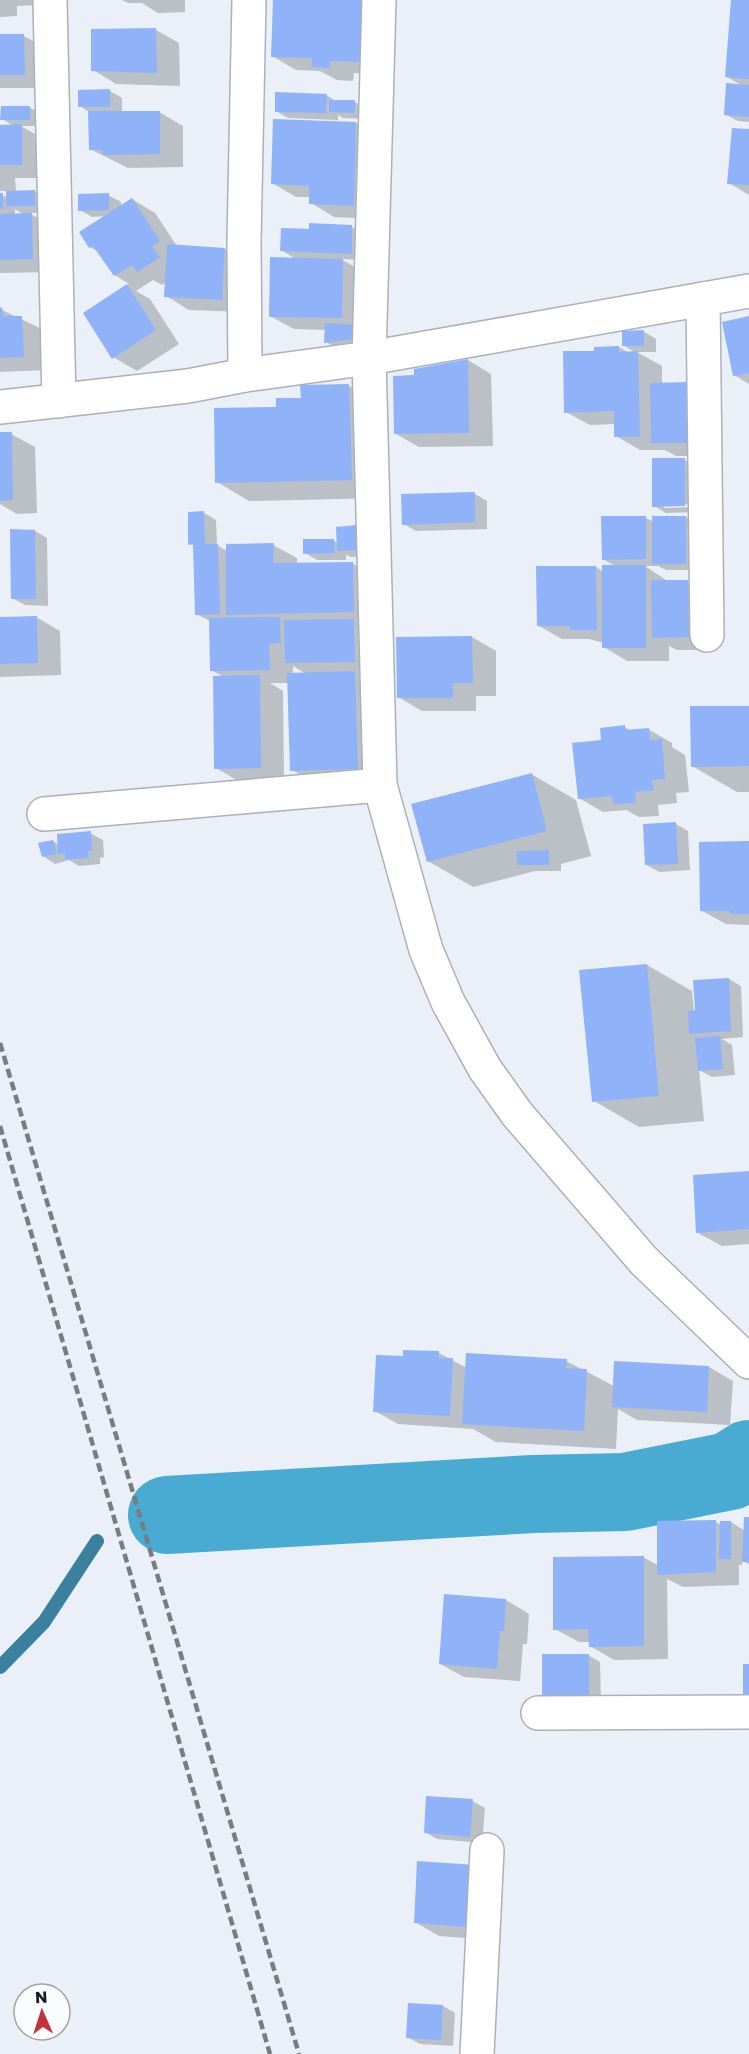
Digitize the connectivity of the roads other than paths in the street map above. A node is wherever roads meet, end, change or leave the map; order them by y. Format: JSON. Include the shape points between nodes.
{"nodes":[{"id":1,"x":50,"y":0,"type":"edge"},
{"id":2,"x":249,"y":0,"type":"edge"},
{"id":3,"x":379,"y":0,"type":"edge"},
{"id":4,"x":749,"y":291,"type":"edge"},
{"id":5,"x":703,"y":299,"type":"junction"},
{"id":6,"x":369,"y":358,"type":"junction"},
{"id":7,"x":245,"y":375,"type":"junction"},
{"id":8,"x":59,"y":401,"type":"junction"},
{"id":9,"x":0,"y":407,"type":"edge"},
{"id":10,"x":706,"y":635,"type":"dead end"},
{"id":11,"x":380,"y":785,"type":"junction"},
{"id":12,"x":44,"y":814,"type":"dead end"},
{"id":13,"x":749,"y":1362,"type":"edge"},
{"id":14,"x":749,"y":1712,"type":"edge"},
{"id":15,"x":538,"y":1713,"type":"dead end"},
{"id":16,"x":487,"y":1851,"type":"dead end"},
{"id":17,"x":477,"y":2054,"type":"edge"}],
"edges":[{"from":1,"to":8,"type":"street"},
{"from":2,"to":7,"type":"street","via":[[243,240]]},
{"from":3,"to":6,"type":"street"},
{"from":4,"to":5,"type":"street"},
{"from":5,"to":6,"type":"street"},
{"from":5,"to":10,"type":"street"},
{"from":6,"to":7,"type":"street"},
{"from":6,"to":11,"type":"street"},
{"from":7,"to":8,"type":"street","via":[[188,386]]},
{"from":8,"to":9,"type":"street"},
{"from":11,"to":12,"type":"street"},
{"from":11,"to":13,"type":"street","via":[[426,950],[448,1002],[485,1069],[517,1114],[644,1261]]},
{"from":14,"to":15,"type":"street"},
{"from":16,"to":17,"type":"street"}]}
